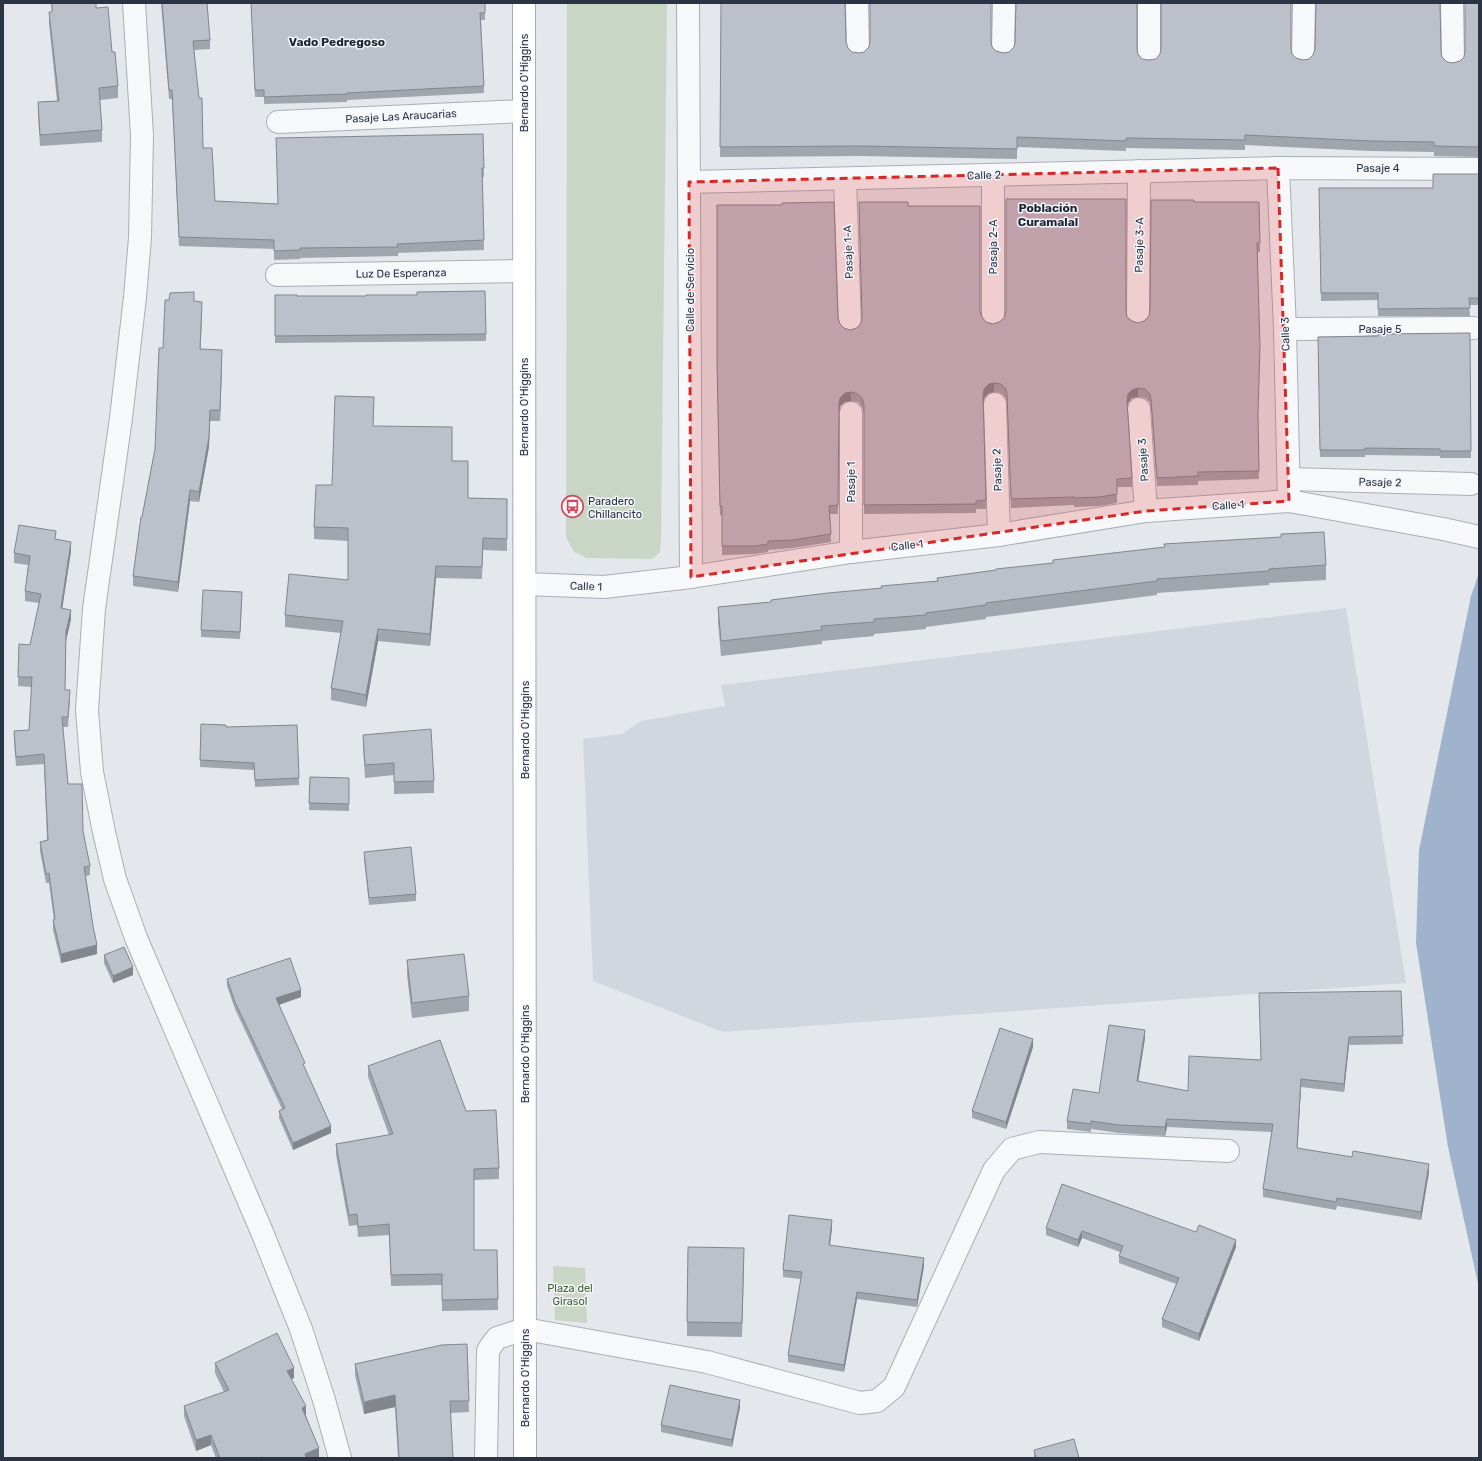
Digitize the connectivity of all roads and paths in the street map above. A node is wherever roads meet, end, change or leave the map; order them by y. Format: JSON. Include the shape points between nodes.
{"nodes":[{"id":1,"x":134,"y":3,"type":"edge"},
{"id":2,"x":524,"y":3,"type":"edge"},
{"id":3,"x":688,"y":3,"type":"edge"},
{"id":4,"x":858,"y":3,"type":"edge"},
{"id":5,"x":1004,"y":3,"type":"edge"},
{"id":6,"x":1149,"y":3,"type":"edge"},
{"id":7,"x":1304,"y":3,"type":"edge"},
{"id":8,"x":1452,"y":3,"type":"edge"},
{"id":9,"x":858,"y":51,"type":"edge"},
{"id":10,"x":1003,"y":52,"type":"edge"},
{"id":11,"x":1148,"y":58,"type":"edge"},
{"id":12,"x":1303,"y":58,"type":"edge"},
{"id":13,"x":1453,"y":60,"type":"dead end"},
{"id":14,"x":524,"y":111,"type":"junction"},
{"id":15,"x":278,"y":122,"type":"dead end"},
{"id":16,"x":1278,"y":168,"type":"junction"},
{"id":17,"x":1478,"y":169,"type":"edge"},
{"id":18,"x":1139,"y":171,"type":"junction"},
{"id":19,"x":994,"y":175,"type":"junction"},
{"id":20,"x":845,"y":179,"type":"junction"},
{"id":21,"x":689,"y":182,"type":"junction"},
{"id":22,"x":524,"y":271,"type":"junction"},
{"id":23,"x":277,"y":275,"type":"dead end"},
{"id":24,"x":1138,"y":319,"type":"dead end"},
{"id":25,"x":993,"y":320,"type":"dead end"},
{"id":26,"x":850,"y":326,"type":"dead end"},
{"id":27,"x":1474,"y":328,"type":"dead end"},
{"id":28,"x":1285,"y":329,"type":"junction"},
{"id":29,"x":995,"y":404,"type":"dead end"},
{"id":30,"x":1139,"y":409,"type":"dead end"},
{"id":31,"x":851,"y":413,"type":"dead end"},
{"id":32,"x":1289,"y":479,"type":"junction"},
{"id":33,"x":1471,"y":484,"type":"dead end"},
{"id":34,"x":1289,"y":501,"type":"junction"},
{"id":35,"x":1146,"y":511,"type":"junction"},
{"id":36,"x":999,"y":535,"type":"junction"},
{"id":37,"x":1479,"y":537,"type":"edge"},
{"id":38,"x":851,"y":552,"type":"junction"},
{"id":39,"x":691,"y":577,"type":"junction"},
{"id":40,"x":525,"y":584,"type":"junction"},
{"id":41,"x":1228,"y":1151,"type":"dead end"},
{"id":42,"x":525,"y":1329,"type":"junction"},
{"id":43,"x":340,"y":1458,"type":"edge"},
{"id":44,"x":486,"y":1458,"type":"edge"},
{"id":45,"x":525,"y":1458,"type":"edge"}],
"edges":[{"from":1,"to":43,"type":"street","via":[[142,135],[140,238],[136,298],[124,395],[93,617],[87,710],[92,772],[115,879],[136,938],[301,1329]]},
{"from":2,"to":14,"type":"main road","name":"Bernardo O'Higgins"},
{"from":3,"to":21,"type":"street","name":"Calle de Servicio"},
{"from":4,"to":9,"type":"street"},
{"from":5,"to":10,"type":"street"},
{"from":6,"to":11,"type":"street"},
{"from":7,"to":12,"type":"street"},
{"from":8,"to":13,"type":"street"},
{"from":14,"to":15,"type":"street","name":"Pasaje Las Araucarias"},
{"from":14,"to":22,"type":"main road","name":"Bernardo O'Higgins"},
{"from":16,"to":17,"type":"street","name":"Pasaje 4"},
{"from":16,"to":18,"type":"street","name":"Calle 2"},
{"from":16,"to":28,"type":"street","name":"Calle 3"},
{"from":18,"to":19,"type":"street","name":"Calle 2"},
{"from":18,"to":24,"type":"street","name":"Pasaje 3-A"},
{"from":19,"to":20,"type":"street","name":"Calle 2"},
{"from":19,"to":25,"type":"street","name":"Pasaja 2-A"},
{"from":20,"to":21,"type":"street","name":"Calle 2"},
{"from":20,"to":26,"type":"street","name":"Pasaje 1-A"},
{"from":21,"to":39,"type":"street","name":"Calle de Servicio"},
{"from":22,"to":23,"type":"street","name":"Luz De Esperanza"},
{"from":22,"to":40,"type":"main road","name":"Bernardo O'Higgins"},
{"from":27,"to":28,"type":"street","name":"Pasaje 5"},
{"from":28,"to":32,"type":"street","name":"Calle 3"},
{"from":29,"to":36,"type":"street","name":"Pasaje 2"},
{"from":30,"to":35,"type":"street","name":"Pasaje 3"},
{"from":31,"to":38,"type":"street","name":"Pasaje 1"},
{"from":32,"to":33,"type":"street","name":"Pasaje 2"},
{"from":32,"to":34,"type":"street","name":"Calle 3"},
{"from":34,"to":35,"type":"street","name":"Calle 1"},
{"from":34,"to":37,"type":"street","name":"Calle 1"},
{"from":35,"to":36,"type":"street","name":"Calle 1"},
{"from":36,"to":38,"type":"street","name":"Calle 1"},
{"from":38,"to":39,"type":"street","name":"Calle 1"},
{"from":39,"to":40,"type":"street","name":"Calle 1","via":[[604,587]]},
{"from":40,"to":42,"type":"main road","name":"Bernardo O'Higgins"},
{"from":41,"to":42,"type":"street","via":[[1039,1142],[1012,1149],[994,1170],[894,1387],[877,1401],[860,1403],[707,1362]]},
{"from":42,"to":44,"type":"street","via":[[497,1338],[488,1351]]},
{"from":42,"to":45,"type":"main road","name":"Bernardo O'Higgins"}]}
